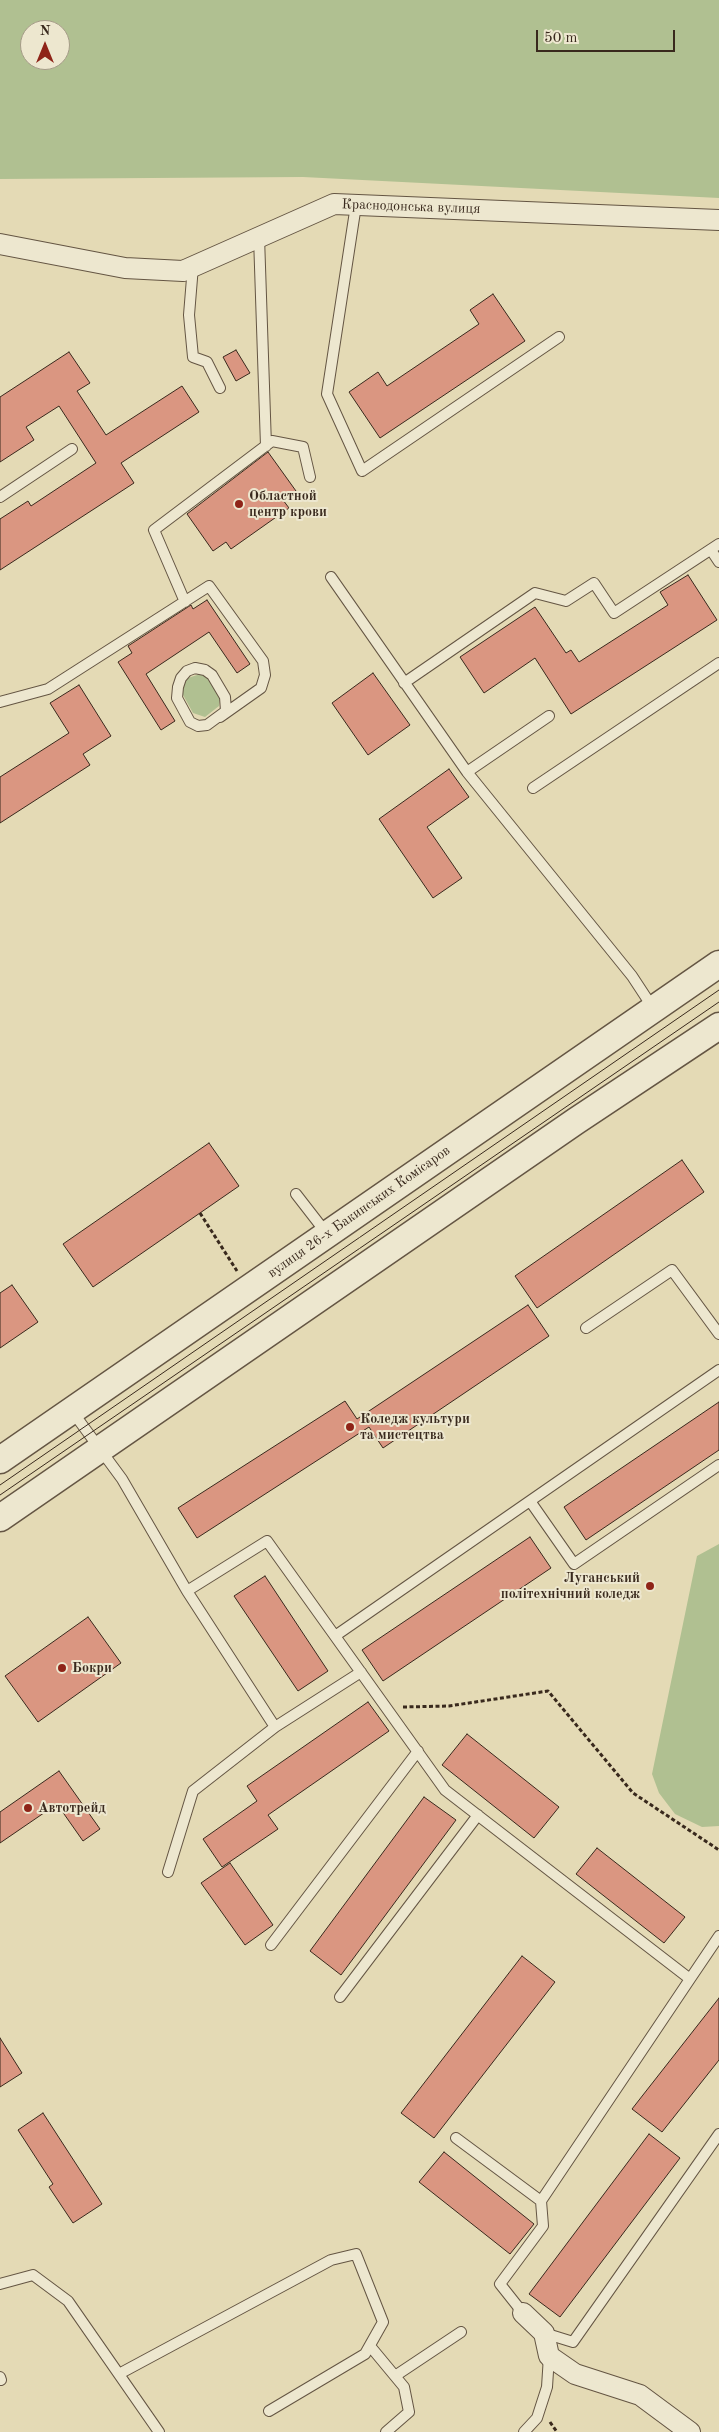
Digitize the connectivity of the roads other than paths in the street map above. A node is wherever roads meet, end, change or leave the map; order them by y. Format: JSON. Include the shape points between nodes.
{"nodes":[{"id":1,"x":356,"y":205,"type":"junction"},
{"id":2,"x":719,"y":220,"type":"edge"},
{"id":3,"x":259,"y":237,"type":"junction"},
{"id":4,"x":0,"y":244,"type":"edge"},
{"id":5,"x":193,"y":266,"type":"junction"},
{"id":6,"x":558,"y":337,"type":"dead end"},
{"id":7,"x":220,"y":388,"type":"dead end"},
{"id":8,"x":266,"y":446,"type":"junction"},
{"id":9,"x":72,"y":449,"type":"dead end"},
{"id":10,"x":310,"y":477,"type":"dead end"},
{"id":11,"x":0,"y":497,"type":"edge"},
{"id":12,"x":715,"y":547,"type":"edge"},
{"id":13,"x":719,"y":562,"type":"edge"},
{"id":14,"x":331,"y":577,"type":"dead end"},
{"id":15,"x":185,"y":602,"type":"junction"},
{"id":16,"x":719,"y":663,"type":"edge"},
{"id":17,"x":404,"y":683,"type":"junction"},
{"id":18,"x":0,"y":702,"type":"edge"},
{"id":19,"x":220,"y":716,"type":"junction"},
{"id":20,"x":549,"y":716,"type":"dead end"},
{"id":21,"x":467,"y":772,"type":"junction"},
{"id":22,"x":534,"y":788,"type":"dead end"},
{"id":23,"x":719,"y":964,"type":"edge"},
{"id":24,"x":653,"y":1008,"type":"junction"},
{"id":25,"x":719,"y":1026,"type":"edge"},
{"id":26,"x":296,"y":1194,"type":"dead end"},
{"id":27,"x":327,"y":1234,"type":"junction"},
{"id":28,"x":586,"y":1328,"type":"dead end"},
{"id":29,"x":719,"y":1334,"type":"edge"},
{"id":30,"x":719,"y":1370,"type":"edge"},
{"id":31,"x":72,"y":1410,"type":"junction"},
{"id":32,"x":99,"y":1449,"type":"junction"},
{"id":33,"x":0,"y":1460,"type":"edge"},
{"id":34,"x":719,"y":1465,"type":"edge"},
{"id":35,"x":530,"y":1501,"type":"junction"},
{"id":36,"x":0,"y":1518,"type":"edge"},
{"id":37,"x":187,"y":1591,"type":"junction"},
{"id":38,"x":335,"y":1636,"type":"junction"},
{"id":39,"x":361,"y":1672,"type":"junction"},
{"id":40,"x":276,"y":1727,"type":"junction"},
{"id":41,"x":418,"y":1751,"type":"junction"},
{"id":42,"x":478,"y":1815,"type":"junction"},
{"id":43,"x":168,"y":1872,"type":"dead end"},
{"id":44,"x":719,"y":1936,"type":"edge"},
{"id":45,"x":271,"y":1945,"type":"dead end"},
{"id":46,"x":690,"y":1979,"type":"junction"},
{"id":47,"x":340,"y":1997,"type":"dead end"},
{"id":48,"x":719,"y":2134,"type":"edge"},
{"id":49,"x":456,"y":2138,"type":"dead end"},
{"id":50,"x":541,"y":2200,"type":"junction"},
{"id":51,"x":0,"y":2284,"type":"edge"},
{"id":52,"x":523,"y":2312,"type":"joint"},
{"id":53,"x":461,"y":2332,"type":"dead end"},
{"id":54,"x":544,"y":2333,"type":"junction"},
{"id":55,"x":370,"y":2346,"type":"junction"},
{"id":56,"x":550,"y":2356,"type":"junction"},
{"id":57,"x":119,"y":2374,"type":"junction"},
{"id":58,"x":395,"y":2376,"type":"junction"},
{"id":59,"x":269,"y":2411,"type":"dead end"},
{"id":60,"x":389,"y":2431,"type":"edge"},
{"id":61,"x":159,"y":2432,"type":"edge"},
{"id":62,"x":524,"y":2432,"type":"edge"},
{"id":63,"x":690,"y":2432,"type":"edge"}],
"edges":[{"from":1,"to":2,"type":"street","name":"Краснодонська вулиця"},
{"from":1,"to":3,"type":"street","name":"Краснодонська вулиця","via":[[334,204]]},
{"from":1,"to":6,"type":"lane","via":[[327,394],[362,471]]},
{"from":3,"to":5,"type":"street","name":"Краснодонська вулиця"},
{"from":3,"to":8,"type":"lane"},
{"from":4,"to":5,"type":"street","name":"Краснодонська вулиця","via":[[125,268],[183,271]]},
{"from":5,"to":7,"type":"lane","via":[[189,315],[193,357],[207,362]]},
{"from":8,"to":10,"type":"lane","via":[[272,441],[302,447]]},
{"from":8,"to":15,"type":"lane","via":[[154,530]]},
{"from":9,"to":11,"type":"lane"},
{"from":12,"to":13,"type":"lane"},
{"from":12,"to":17,"type":"lane","via":[[614,613],[594,583],[566,601],[535,593]]},
{"from":14,"to":17,"type":"lane"},
{"from":15,"to":18,"type":"lane","via":[[48,689]]},
{"from":15,"to":19,"type":"lane","via":[[210,586],[263,662],[265,675],[261,688]]},
{"from":16,"to":22,"type":"lane"},
{"from":17,"to":21,"type":"lane"},
{"from":19,"to":19,"type":"lane","via":[[226,711],[223,690],[205,670],[195,668],[187,671],[178,688],[178,698],[190,722],[198,726],[208,725]]},
{"from":20,"to":21,"type":"lane"},
{"from":21,"to":24,"type":"lane","via":[[632,976]]},
{"from":23,"to":24,"type":"street","name":"вулиця 26-х Бакинських Комісаров"},
{"from":24,"to":27,"type":"street","name":"вулиця 26-х Бакинських Комісаров"},
{"from":25,"to":32,"type":"street","via":[[576,1120]]},
{"from":26,"to":27,"type":"lane"},
{"from":27,"to":31,"type":"street","name":"вулиця 26-х Бакинських Комісаров"},
{"from":28,"to":29,"type":"lane","via":[[672,1270]]},
{"from":30,"to":35,"type":"lane"},
{"from":31,"to":32,"type":"lane"},
{"from":31,"to":33,"type":"street","name":"вулиця 26-х Бакинських Комісаров"},
{"from":32,"to":36,"type":"street"},
{"from":32,"to":37,"type":"lane","via":[[122,1479]]},
{"from":34,"to":35,"type":"lane","via":[[574,1564]]},
{"from":35,"to":38,"type":"lane"},
{"from":37,"to":38,"type":"lane","via":[[267,1541]]},
{"from":37,"to":40,"type":"lane"},
{"from":38,"to":39,"type":"lane"},
{"from":39,"to":40,"type":"lane"},
{"from":39,"to":41,"type":"lane"},
{"from":40,"to":43,"type":"lane","via":[[193,1791]]},
{"from":41,"to":42,"type":"lane","via":[[445,1790]]},
{"from":41,"to":45,"type":"lane"},
{"from":42,"to":46,"type":"lane"},
{"from":42,"to":47,"type":"lane"},
{"from":44,"to":46,"type":"lane"},
{"from":46,"to":50,"type":"lane"},
{"from":48,"to":54,"type":"lane","via":[[573,2342]]},
{"from":49,"to":50,"type":"lane"},
{"from":50,"to":52,"type":"lane","via":[[543,2226],[500,2284]]},
{"from":51,"to":57,"type":"lane","via":[[33,2275],[54,2290],[68,2301]]},
{"from":52,"to":54,"type":"street"},
{"from":53,"to":58,"type":"lane"},
{"from":54,"to":56,"type":"street"},
{"from":55,"to":57,"type":"lane","via":[[384,2322],[356,2254],[331,2260]]},
{"from":55,"to":58,"type":"lane"},
{"from":55,"to":59,"type":"lane","via":[[365,2354]]},
{"from":56,"to":62,"type":"lane","via":[[547,2387],[537,2418]]},
{"from":56,"to":63,"type":"street","via":[[575,2374],[640,2395]]},
{"from":57,"to":61,"type":"lane"},
{"from":58,"to":60,"type":"lane","via":[[404,2387],[409,2412]]}]}
